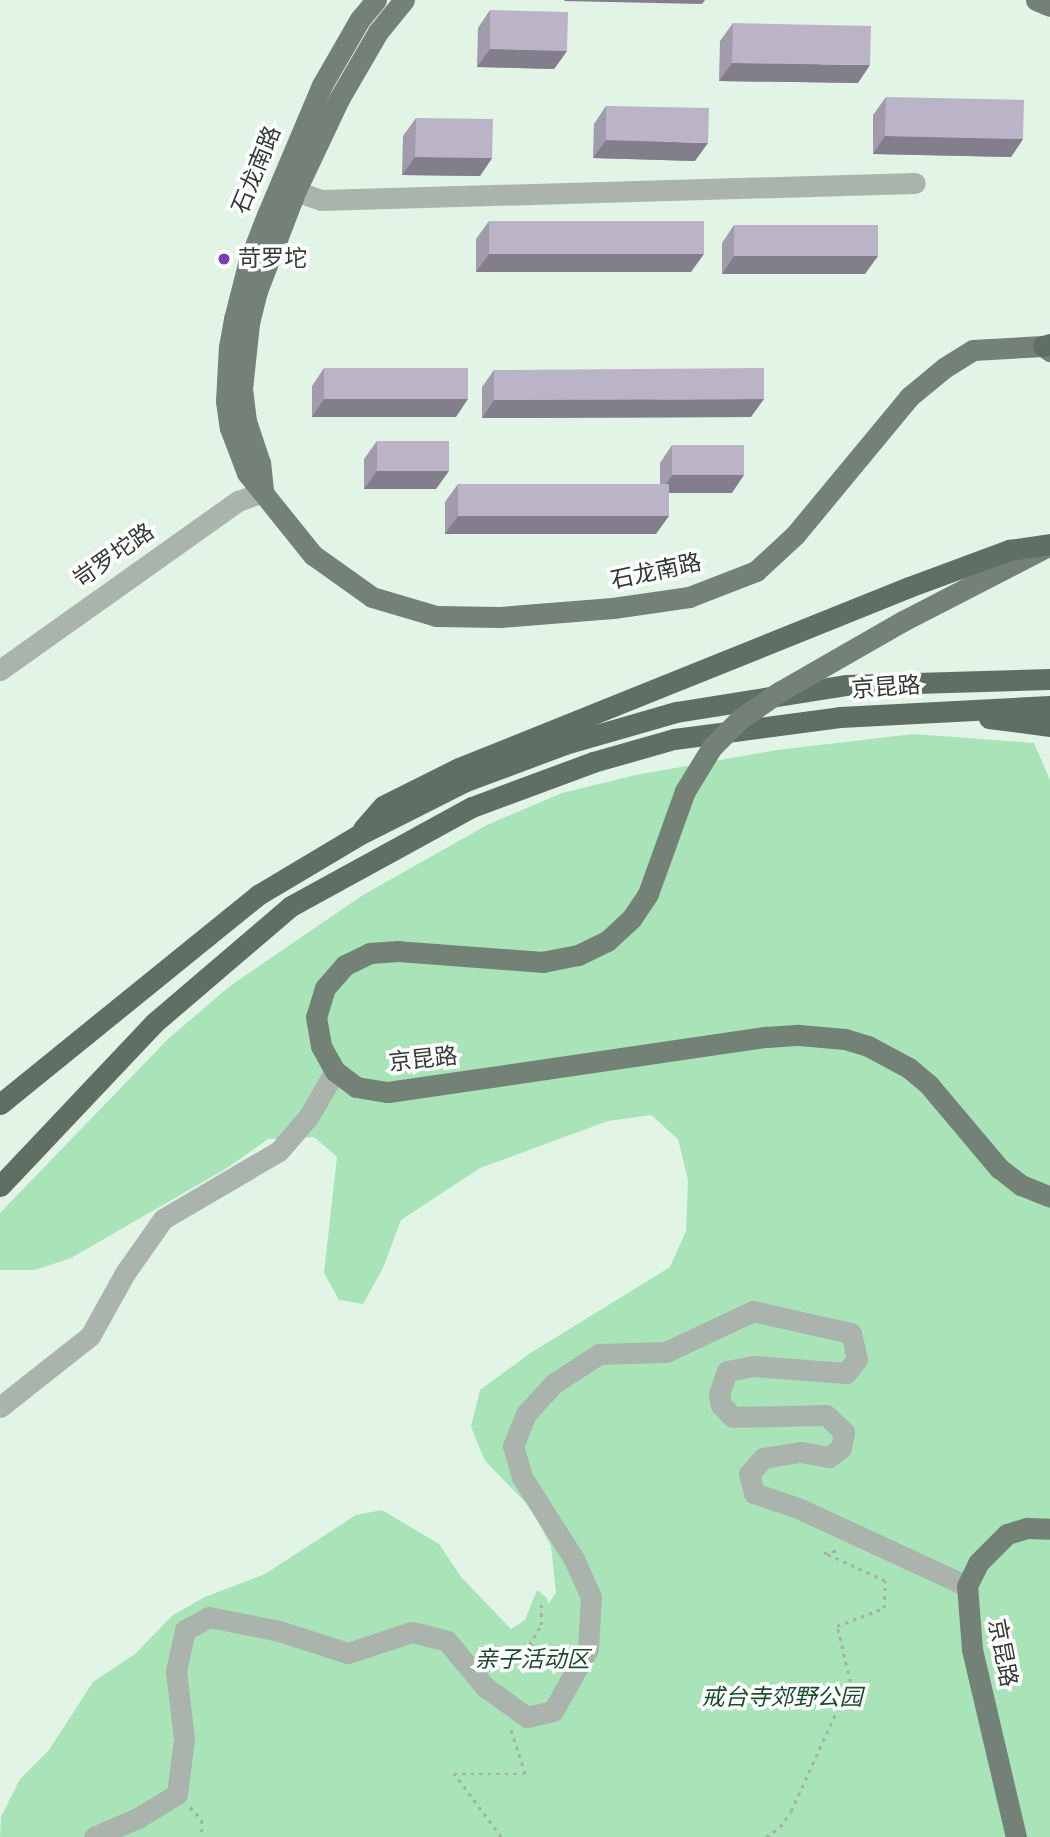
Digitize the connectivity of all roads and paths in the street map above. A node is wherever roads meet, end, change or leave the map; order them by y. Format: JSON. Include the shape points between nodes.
{"nodes":[{"id":1,"x":376,"y":0,"type":"edge"},
{"id":2,"x":404,"y":0,"type":"edge"},
{"id":3,"x":1036,"y":0,"type":"edge"},
{"id":4,"x":1050,"y":6,"type":"edge"},
{"id":5,"x":915,"y":183,"type":"dead end"},
{"id":6,"x":288,"y":187,"type":"junction"},
{"id":7,"x":1048,"y":347,"type":"edge"},
{"id":8,"x":263,"y":492,"type":"junction"},
{"id":9,"x":1050,"y":545,"type":"edge"},
{"id":10,"x":0,"y":670,"type":"edge"},
{"id":11,"x":1050,"y":679,"type":"edge"},
{"id":12,"x":1050,"y":706,"type":"edge"},
{"id":13,"x":934,"y":710,"type":"junction"},
{"id":14,"x":1050,"y":726,"type":"edge"},
{"id":15,"x":357,"y":836,"type":"junction"},
{"id":16,"x":335,"y":1071,"type":"junction"},
{"id":17,"x":0,"y":1104,"type":"edge"},
{"id":18,"x":0,"y":1186,"type":"edge"},
{"id":19,"x":1050,"y":1197,"type":"edge"},
{"id":20,"x":0,"y":1407,"type":"edge"},
{"id":21,"x":1050,"y":1529,"type":"edge"},
{"id":22,"x":875,"y":1543,"type":"junction"},
{"id":23,"x":967,"y":1586,"type":"junction"},
{"id":24,"x":541,"y":1601,"type":"dead end"},
{"id":25,"x":529,"y":1645,"type":"junction"},
{"id":26,"x":508,"y":1663,"type":"dead end"},
{"id":27,"x":578,"y":1667,"type":"junction"},
{"id":28,"x":501,"y":1698,"type":"junction"},
{"id":29,"x":177,"y":1794,"type":"junction"},
{"id":30,"x":94,"y":1837,"type":"edge"},
{"id":31,"x":202,"y":1837,"type":"edge"},
{"id":32,"x":501,"y":1837,"type":"edge"},
{"id":33,"x":766,"y":1837,"type":"edge"},
{"id":34,"x":1016,"y":1837,"type":"edge"}],
"edges":[{"from":1,"to":6,"type":"main road","name":"石龙南路","via":[[322,85]]},
{"from":2,"to":6,"type":"main road","name":"石龙南路","via":[[358,63]]},
{"from":3,"to":4,"type":"main road"},
{"from":5,"to":6,"type":"street","via":[[321,200]]},
{"from":6,"to":8,"type":"main road","name":"石龙南路","via":[[246,274],[229,346],[230,428],[247,473]]},
{"from":7,"to":8,"type":"main road","name":"石龙南路","via":[[973,350],[944,368],[909,397],[795,535],[756,571],[689,597],[500,617],[436,616],[372,597],[313,555]]},
{"from":8,"to":10,"type":"street","name":"岢罗坨路","via":[[238,501]]},
{"from":9,"to":15,"type":"highway","via":[[1009,550],[909,587],[459,768],[383,806]]},
{"from":9,"to":16,"type":"main road","name":"京昆路","bridge":true,"via":[[902,621],[740,719],[712,747],[685,791],[648,894],[632,918],[607,941],[578,956],[544,962],[398,951],[370,953],[345,965],[325,988],[316,1017],[321,1045]]},
{"from":11,"to":15,"type":"highway","name":"京昆路","via":[[847,685],[676,712],[565,744],[466,781]]},
{"from":12,"to":13,"type":"highway","name":"京昆路"},
{"from":13,"to":14,"type":"highway"},
{"from":13,"to":18,"type":"highway","name":"京昆路","via":[[674,739],[593,762],[472,807],[291,906],[154,1023]]},
{"from":15,"to":17,"type":"highway","name":"京昆路","via":[[258,895]]},
{"from":16,"to":19,"type":"main road","name":"京昆路","via":[[356,1087],[388,1093],[766,1038],[845,1039],[869,1046],[909,1068],[999,1168],[1021,1185]]},
{"from":16,"to":20,"type":"street","via":[[309,1116],[279,1151],[163,1219],[125,1273],[90,1336]]},
{"from":21,"to":23,"type":"main road","via":[[1027,1528],[1007,1535],[978,1563]]},
{"from":22,"to":23,"type":"street"},
{"from":22,"to":27,"type":"street","via":[[754,1493],[749,1474],[763,1458],[800,1452],[829,1457],[841,1448],[844,1432],[826,1415],[733,1417],[721,1405],[719,1394],[727,1371],[753,1366],[846,1373],[857,1359],[851,1333],[753,1311],[666,1352],[599,1354],[553,1384],[526,1414],[513,1446],[522,1477],[574,1559],[590,1597],[588,1649]]},
{"from":22,"to":33,"type":"path","via":[[824,1553],[885,1581],[884,1608],[836,1626],[850,1682],[791,1811]]},
{"from":23,"to":34,"type":"main road","name":"京昆路","via":[[972,1649]]},
{"from":24,"to":25,"type":"path","via":[[541,1625]]},
{"from":25,"to":26,"type":"path"},
{"from":25,"to":27,"type":"path"},
{"from":27,"to":28,"type":"street","via":[[553,1711],[527,1717]]},
{"from":28,"to":29,"type":"street","via":[[485,1687],[447,1641],[412,1632],[348,1653],[279,1631],[209,1617],[185,1630],[176,1671],[184,1740]]},
{"from":28,"to":32,"type":"path","via":[[525,1774],[454,1774]]},
{"from":29,"to":30,"type":"street"},
{"from":29,"to":31,"type":"path","via":[[202,1820]]}]}
